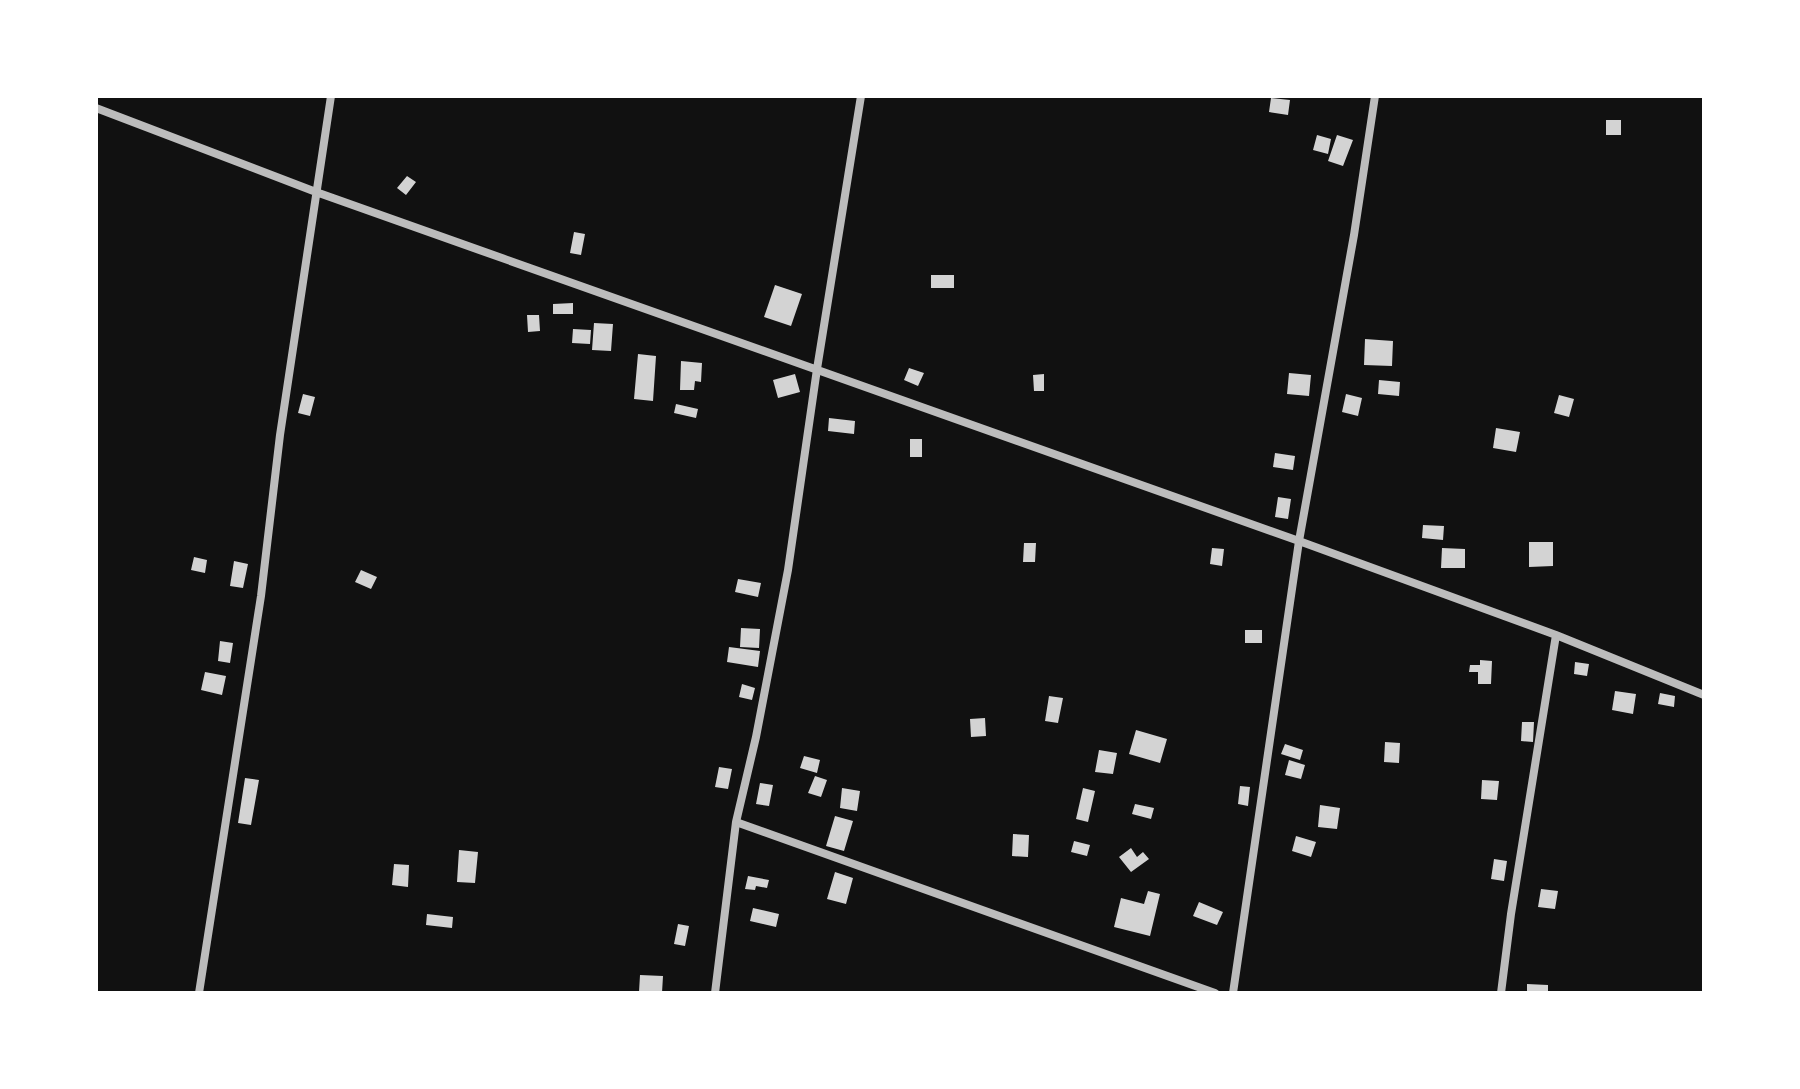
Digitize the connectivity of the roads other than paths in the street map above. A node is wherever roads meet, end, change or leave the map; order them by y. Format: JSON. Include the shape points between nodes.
{"nodes":[{"id":1,"x":331,"y":96,"type":"edge"},
{"id":2,"x":861,"y":96,"type":"edge"},
{"id":3,"x":1375,"y":96,"type":"edge"},
{"id":4,"x":96,"y":108,"type":"edge"},
{"id":5,"x":316,"y":192,"type":"junction"},
{"id":6,"x":817,"y":369,"type":"junction"},
{"id":7,"x":1299,"y":541,"type":"junction"},
{"id":8,"x":1556,"y":635,"type":"junction"},
{"id":9,"x":1704,"y":695,"type":"edge"},
{"id":10,"x":736,"y":822,"type":"junction"},
{"id":11,"x":199,"y":993,"type":"edge"},
{"id":12,"x":715,"y":993,"type":"edge"},
{"id":13,"x":1215,"y":993,"type":"edge"},
{"id":14,"x":1233,"y":993,"type":"edge"},
{"id":15,"x":1501,"y":993,"type":"edge"}],
"edges":[{"from":1,"to":5,"type":"street"},
{"from":2,"to":6,"type":"street"},
{"from":3,"to":7,"type":"street"},
{"from":4,"to":5,"type":"street"},
{"from":5,"to":6,"type":"street"},
{"from":5,"to":11,"type":"street"},
{"from":6,"to":7,"type":"street"},
{"from":6,"to":10,"type":"street","via":[[788,570]]},
{"from":7,"to":8,"type":"street"},
{"from":7,"to":14,"type":"street"},
{"from":8,"to":9,"type":"street"},
{"from":8,"to":15,"type":"street"},
{"from":10,"to":12,"type":"street"},
{"from":10,"to":13,"type":"street"}]}
